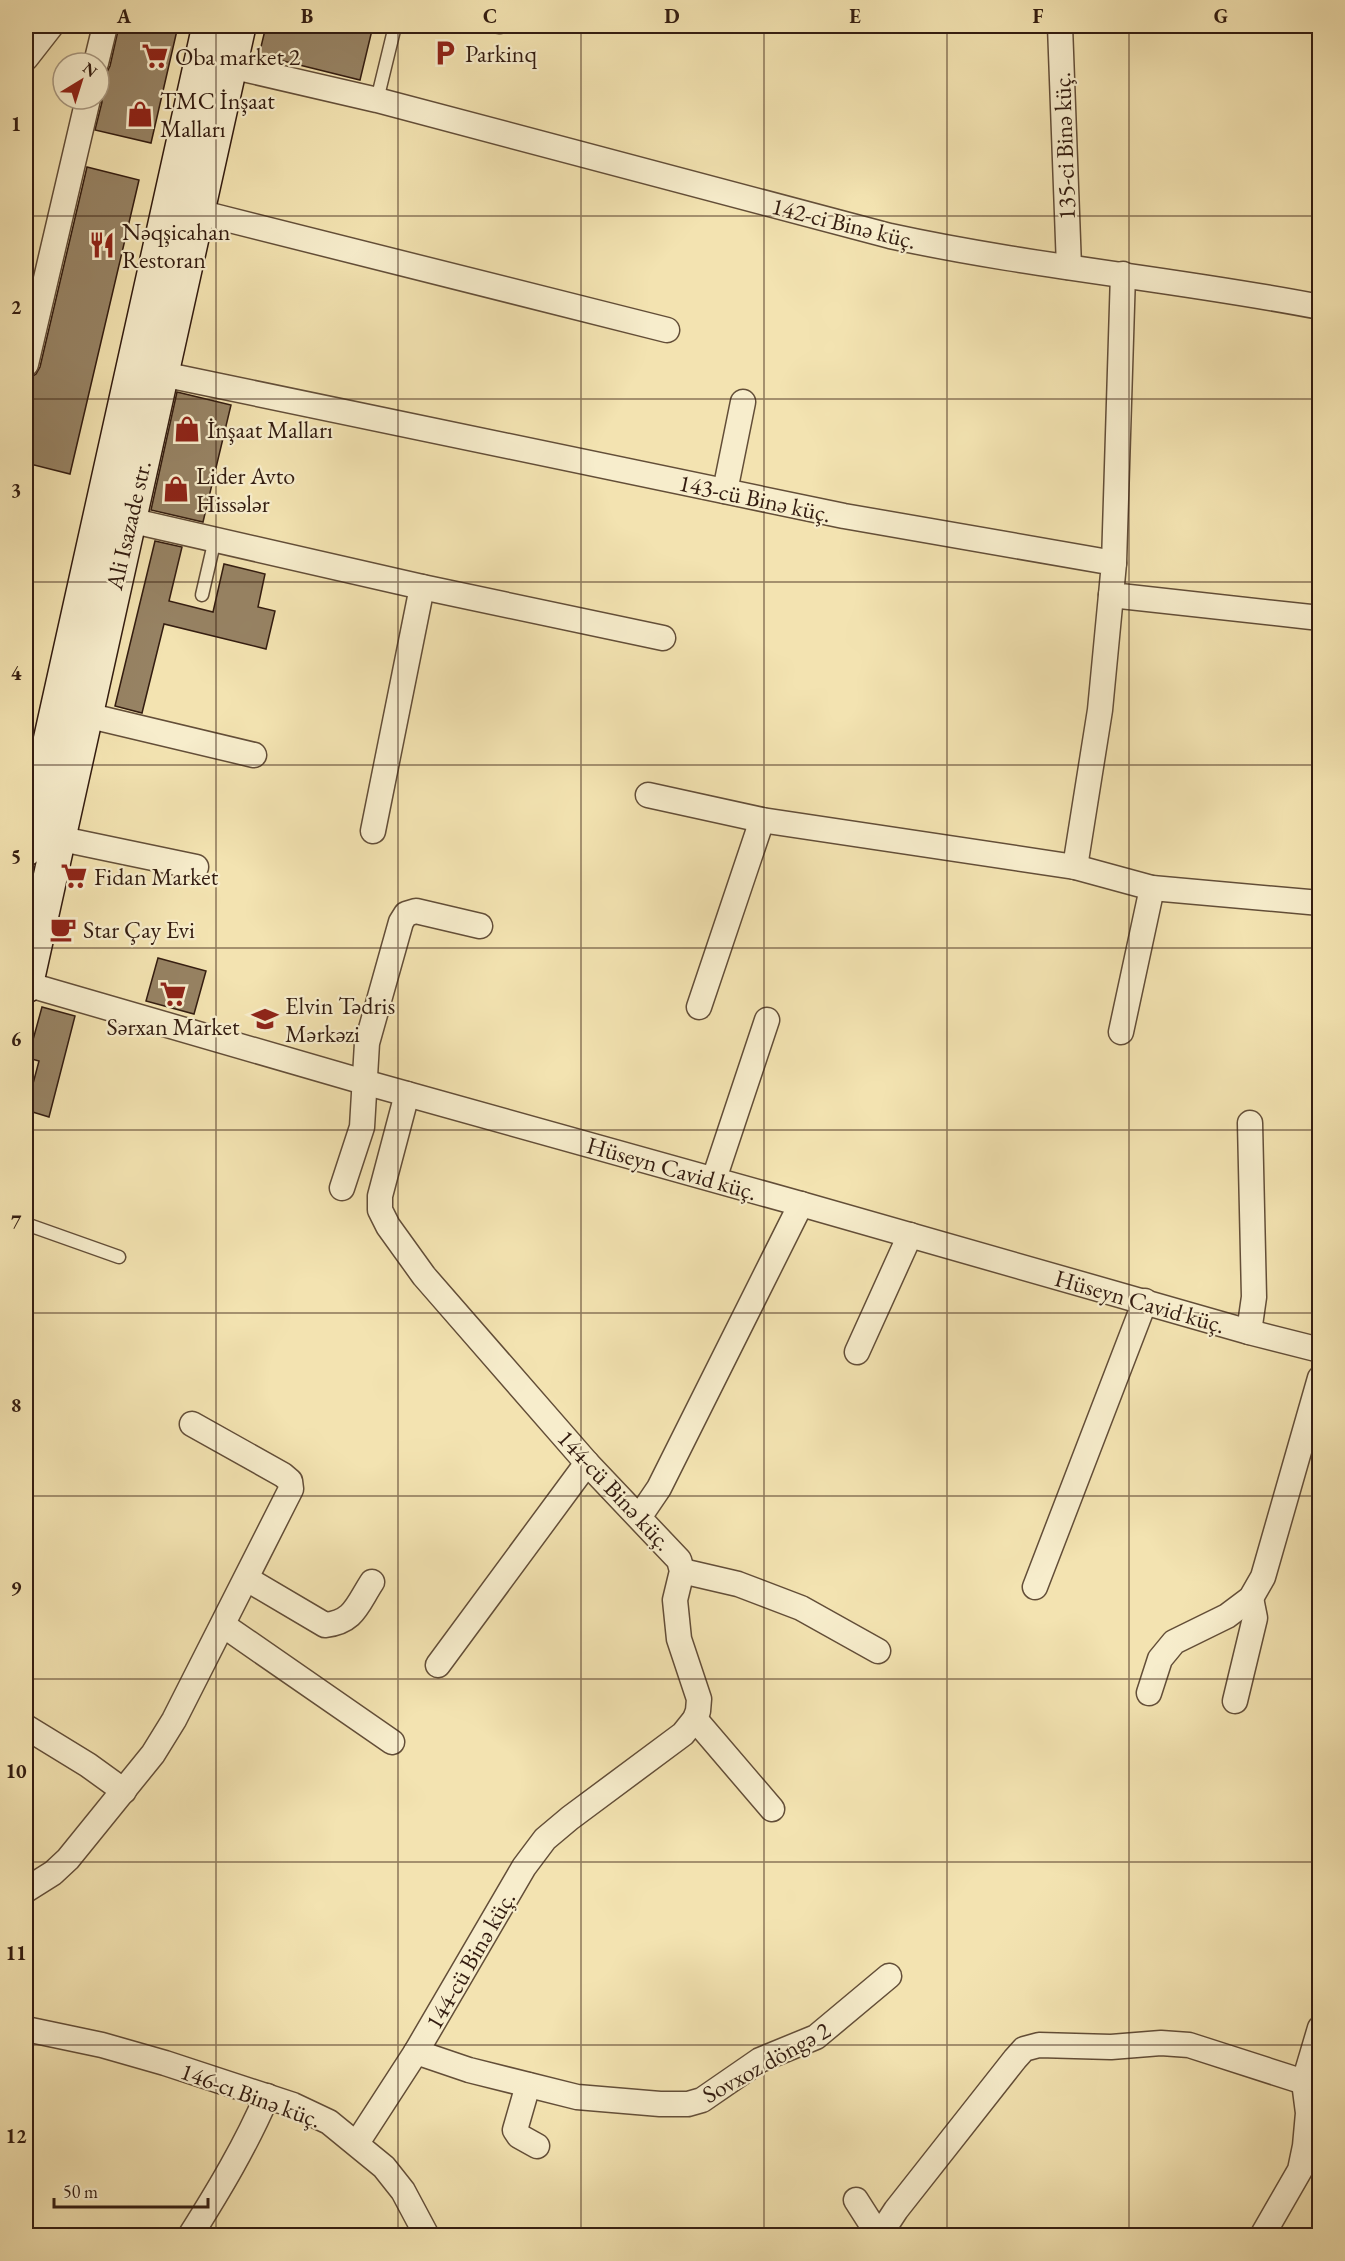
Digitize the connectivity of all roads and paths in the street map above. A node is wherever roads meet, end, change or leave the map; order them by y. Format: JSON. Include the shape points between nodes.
{"nodes":[{"id":1,"x":51,"y":26,"type":"edge"},
{"id":2,"x":105,"y":26,"type":"edge"},
{"id":3,"x":395,"y":26,"type":"edge"},
{"id":4,"x":1060,"y":26,"type":"edge"},
{"id":5,"x":225,"y":27,"type":"edge"},
{"id":6,"x":99,"y":51,"type":"edge"},
{"id":7,"x":26,"y":58,"type":"edge"},
{"id":8,"x":216,"y":63,"type":"junction"},
{"id":9,"x":377,"y":100,"type":"junction"},
{"id":10,"x":85,"y":111,"type":"edge"},
{"id":11,"x":198,"y":212,"type":"junction"},
{"id":12,"x":1069,"y":267,"type":"junction"},
{"id":13,"x":1122,"y":274,"type":"junction"},
{"id":14,"x":1320,"y":307,"type":"edge"},
{"id":15,"x":667,"y":330,"type":"dead end"},
{"id":16,"x":26,"y":364,"type":"edge"},
{"id":17,"x":162,"y":374,"type":"junction"},
{"id":18,"x":743,"y":402,"type":"dead end"},
{"id":19,"x":725,"y":491,"type":"junction"},
{"id":20,"x":129,"y":520,"type":"junction"},
{"id":21,"x":215,"y":539,"type":"junction"},
{"id":22,"x":1114,"y":563,"type":"junction"},
{"id":23,"x":422,"y":587,"type":"junction"},
{"id":24,"x":202,"y":595,"type":"dead end"},
{"id":25,"x":1111,"y":595,"type":"junction"},
{"id":26,"x":1320,"y":618,"type":"edge"},
{"id":27,"x":663,"y":638,"type":"dead end"},
{"id":28,"x":86,"y":715,"type":"junction"},
{"id":29,"x":254,"y":755,"type":"dead end"},
{"id":30,"x":648,"y":795,"type":"dead end"},
{"id":31,"x":762,"y":820,"type":"junction"},
{"id":32,"x":373,"y":831,"type":"dead end"},
{"id":33,"x":57,"y":838,"type":"junction"},
{"id":34,"x":26,"y":849,"type":"edge"},
{"id":35,"x":196,"y":867,"type":"dead end"},
{"id":36,"x":1075,"y":867,"type":"junction"},
{"id":37,"x":1152,"y":888,"type":"junction"},
{"id":38,"x":1320,"y":903,"type":"edge"},
{"id":39,"x":480,"y":926,"type":"dead end"},
{"id":40,"x":26,"y":985,"type":"edge"},
{"id":41,"x":699,"y":1007,"type":"dead end"},
{"id":42,"x":767,"y":1020,"type":"dead end"},
{"id":43,"x":1121,"y":1032,"type":"dead end"},
{"id":44,"x":364,"y":1082,"type":"junction"},
{"id":45,"x":407,"y":1094,"type":"junction"},
{"id":46,"x":1250,"y":1122,"type":"dead end"},
{"id":47,"x":714,"y":1179,"type":"junction"},
{"id":48,"x":342,"y":1188,"type":"dead end"},
{"id":49,"x":801,"y":1204,"type":"junction"},
{"id":50,"x":26,"y":1224,"type":"edge"},
{"id":51,"x":910,"y":1235,"type":"junction"},
{"id":52,"x":119,"y":1257,"type":"dead end"},
{"id":53,"x":1145,"y":1301,"type":"junction"},
{"id":54,"x":1249,"y":1332,"type":"junction"},
{"id":55,"x":1320,"y":1350,"type":"edge"},
{"id":56,"x":857,"y":1352,"type":"dead end"},
{"id":57,"x":1320,"y":1378,"type":"edge"},
{"id":58,"x":192,"y":1424,"type":"dead end"},
{"id":59,"x":587,"y":1462,"type":"junction"},
{"id":60,"x":640,"y":1516,"type":"junction"},
{"id":61,"x":682,"y":1571,"type":"junction"},
{"id":62,"x":247,"y":1579,"type":"junction"},
{"id":63,"x":372,"y":1582,"type":"dead end"},
{"id":64,"x":1035,"y":1587,"type":"dead end"},
{"id":65,"x":1251,"y":1598,"type":"junction"},
{"id":66,"x":223,"y":1625,"type":"junction"},
{"id":67,"x":878,"y":1651,"type":"dead end"},
{"id":68,"x":438,"y":1665,"type":"dead end"},
{"id":69,"x":1149,"y":1693,"type":"dead end"},
{"id":70,"x":1235,"y":1701,"type":"dead end"},
{"id":71,"x":695,"y":1719,"type":"junction"},
{"id":72,"x":26,"y":1728,"type":"edge"},
{"id":73,"x":392,"y":1742,"type":"dead end"},
{"id":74,"x":124,"y":1791,"type":"junction"},
{"id":75,"x":772,"y":1809,"type":"dead end"},
{"id":76,"x":26,"y":1890,"type":"edge"},
{"id":77,"x":889,"y":1976,"type":"dead end"},
{"id":78,"x":1320,"y":2028,"type":"edge"},
{"id":79,"x":26,"y":2030,"type":"edge"},
{"id":80,"x":416,"y":2052,"type":"junction"},
{"id":81,"x":1304,"y":2082,"type":"junction"},
{"id":82,"x":528,"y":2085,"type":"junction"},
{"id":83,"x":267,"y":2096,"type":"junction"},
{"id":84,"x":357,"y":2143,"type":"junction"},
{"id":85,"x":537,"y":2146,"type":"dead end"},
{"id":86,"x":856,"y":2200,"type":"dead end"},
{"id":87,"x":190,"y":2235,"type":"edge"},
{"id":88,"x":427,"y":2235,"type":"edge"},
{"id":89,"x":1263,"y":2235,"type":"edge"}],
"edges":[{"from":1,"to":7,"type":"street"},
{"from":2,"to":6,"type":"street"},
{"from":3,"to":9,"type":"lane"},
{"from":4,"to":12,"type":"street","name":"135-ci Binə küç."},
{"from":5,"to":8,"type":"main road"},
{"from":8,"to":9,"type":"street","name":"142-ci Binə küç."},
{"from":8,"to":11,"type":"main road","name":"Ali Isazade str."},
{"from":8,"to":34,"type":"main road","name":"Ali Isazade str."},
{"from":9,"to":12,"type":"street","name":"142-ci Binə küç.","via":[[890,236]]},
{"from":10,"to":16,"type":"street"},
{"from":11,"to":15,"type":"street"},
{"from":11,"to":17,"type":"main road","name":"Ali Isazade str."},
{"from":12,"to":13,"type":"street","name":"142-ci Binə küç."},
{"from":13,"to":14,"type":"street","name":"142-ci Binə küç."},
{"from":13,"to":22,"type":"street"},
{"from":17,"to":19,"type":"street","name":"143-cü Binə küç."},
{"from":17,"to":20,"type":"main road","name":"Ali Isazade str."},
{"from":18,"to":19,"type":"street"},
{"from":19,"to":22,"type":"street","name":"143-cü Binə küç."},
{"from":20,"to":21,"type":"street"},
{"from":20,"to":28,"type":"main road","name":"Ali Isazade str."},
{"from":21,"to":23,"type":"street"},
{"from":21,"to":24,"type":"lane"},
{"from":22,"to":25,"type":"street"},
{"from":23,"to":27,"type":"street"},
{"from":23,"to":32,"type":"street"},
{"from":25,"to":26,"type":"street"},
{"from":25,"to":36,"type":"street","via":[[1100,710]]},
{"from":28,"to":29,"type":"street"},
{"from":28,"to":33,"type":"main road","name":"Ali Isazade str."},
{"from":30,"to":31,"type":"street"},
{"from":31,"to":36,"type":"street"},
{"from":31,"to":41,"type":"street"},
{"from":33,"to":35,"type":"street"},
{"from":33,"to":40,"type":"main road","name":"Ali Isazade str."},
{"from":36,"to":37,"type":"street"},
{"from":37,"to":38,"type":"street"},
{"from":37,"to":43,"type":"street"},
{"from":39,"to":44,"type":"street","via":[[416,910],[406,914],[367,1044]]},
{"from":40,"to":44,"type":"street","name":"Hüseyn Cavid küç."},
{"from":42,"to":47,"type":"street"},
{"from":44,"to":45,"type":"street","name":"Hüseyn Cavid küç."},
{"from":44,"to":48,"type":"street","via":[[362,1127]]},
{"from":45,"to":47,"type":"street","name":"Hüseyn Cavid küç."},
{"from":45,"to":59,"type":"street","name":"144-cü Binə küç.","via":[[380,1196],[380,1210],[424,1276]]},
{"from":46,"to":54,"type":"street","via":[[1254,1297]]},
{"from":47,"to":49,"type":"street","name":"Hüseyn Cavid küç."},
{"from":49,"to":51,"type":"street","name":"Hüseyn Cavid küç."},
{"from":49,"to":60,"type":"street","via":[[659,1488]]},
{"from":50,"to":52,"type":"lane"},
{"from":51,"to":53,"type":"street","name":"Hüseyn Cavid küç."},
{"from":51,"to":56,"type":"street"},
{"from":53,"to":54,"type":"street","name":"Hüseyn Cavid küç."},
{"from":53,"to":64,"type":"street"},
{"from":54,"to":55,"type":"street","name":"Hüseyn Cavid küç."},
{"from":57,"to":65,"type":"street","via":[[1263,1577]]},
{"from":58,"to":62,"type":"street","via":[[290,1481],[291,1489]]},
{"from":59,"to":60,"type":"street","name":"144-cü Binə küç."},
{"from":59,"to":68,"type":"street"},
{"from":60,"to":61,"type":"street","name":"144-cü Binə küç.","via":[[680,1560]]},
{"from":61,"to":67,"type":"street","via":[[738,1584],[801,1608]]},
{"from":61,"to":71,"type":"street","name":"144-cü Binə küç.","via":[[676,1614],[679,1639],[699,1699]]},
{"from":62,"to":63,"type":"street","via":[[325,1626],[349,1618]]},
{"from":62,"to":66,"type":"street"},
{"from":65,"to":69,"type":"street","via":[[1227,1616],[1174,1642],[1160,1659]]},
{"from":65,"to":70,"type":"street","via":[[1255,1618]]},
{"from":66,"to":73,"type":"street"},
{"from":66,"to":74,"type":"street","via":[[174,1720]]},
{"from":71,"to":75,"type":"street"},
{"from":71,"to":80,"type":"street","name":"144-cü Binə küç.","via":[[683,1734],[545,1839],[524,1867]]},
{"from":72,"to":74,"type":"street"},
{"from":74,"to":76,"type":"street","via":[[68,1859]]},
{"from":77,"to":82,"type":"street","name":"Sovxoz döngə 2","via":[[816,2037],[760,2060],[702,2100],[660,2104],[578,2097]]},
{"from":78,"to":81,"type":"street"},
{"from":79,"to":83,"type":"street","name":"146-cı Binə küç.","via":[[102,2045]]},
{"from":80,"to":82,"type":"street","name":"Sovxoz döngə 2"},
{"from":80,"to":84,"type":"street","name":"144-cü Binə küç."},
{"from":81,"to":86,"type":"street","via":[[1189,2045],[1040,2045],[1024,2049],[879,2235]]},
{"from":81,"to":89,"type":"street","via":[[1308,2113],[1300,2170]]},
{"from":82,"to":85,"type":"street","via":[[515,2130]]},
{"from":83,"to":84,"type":"street","name":"146-cı Binə küç.","via":[[329,2122]]},
{"from":83,"to":87,"type":"street","via":[[250,2136]]},
{"from":84,"to":88,"type":"street","name":"146-cı Binə küç.","via":[[403,2191]]}]}
